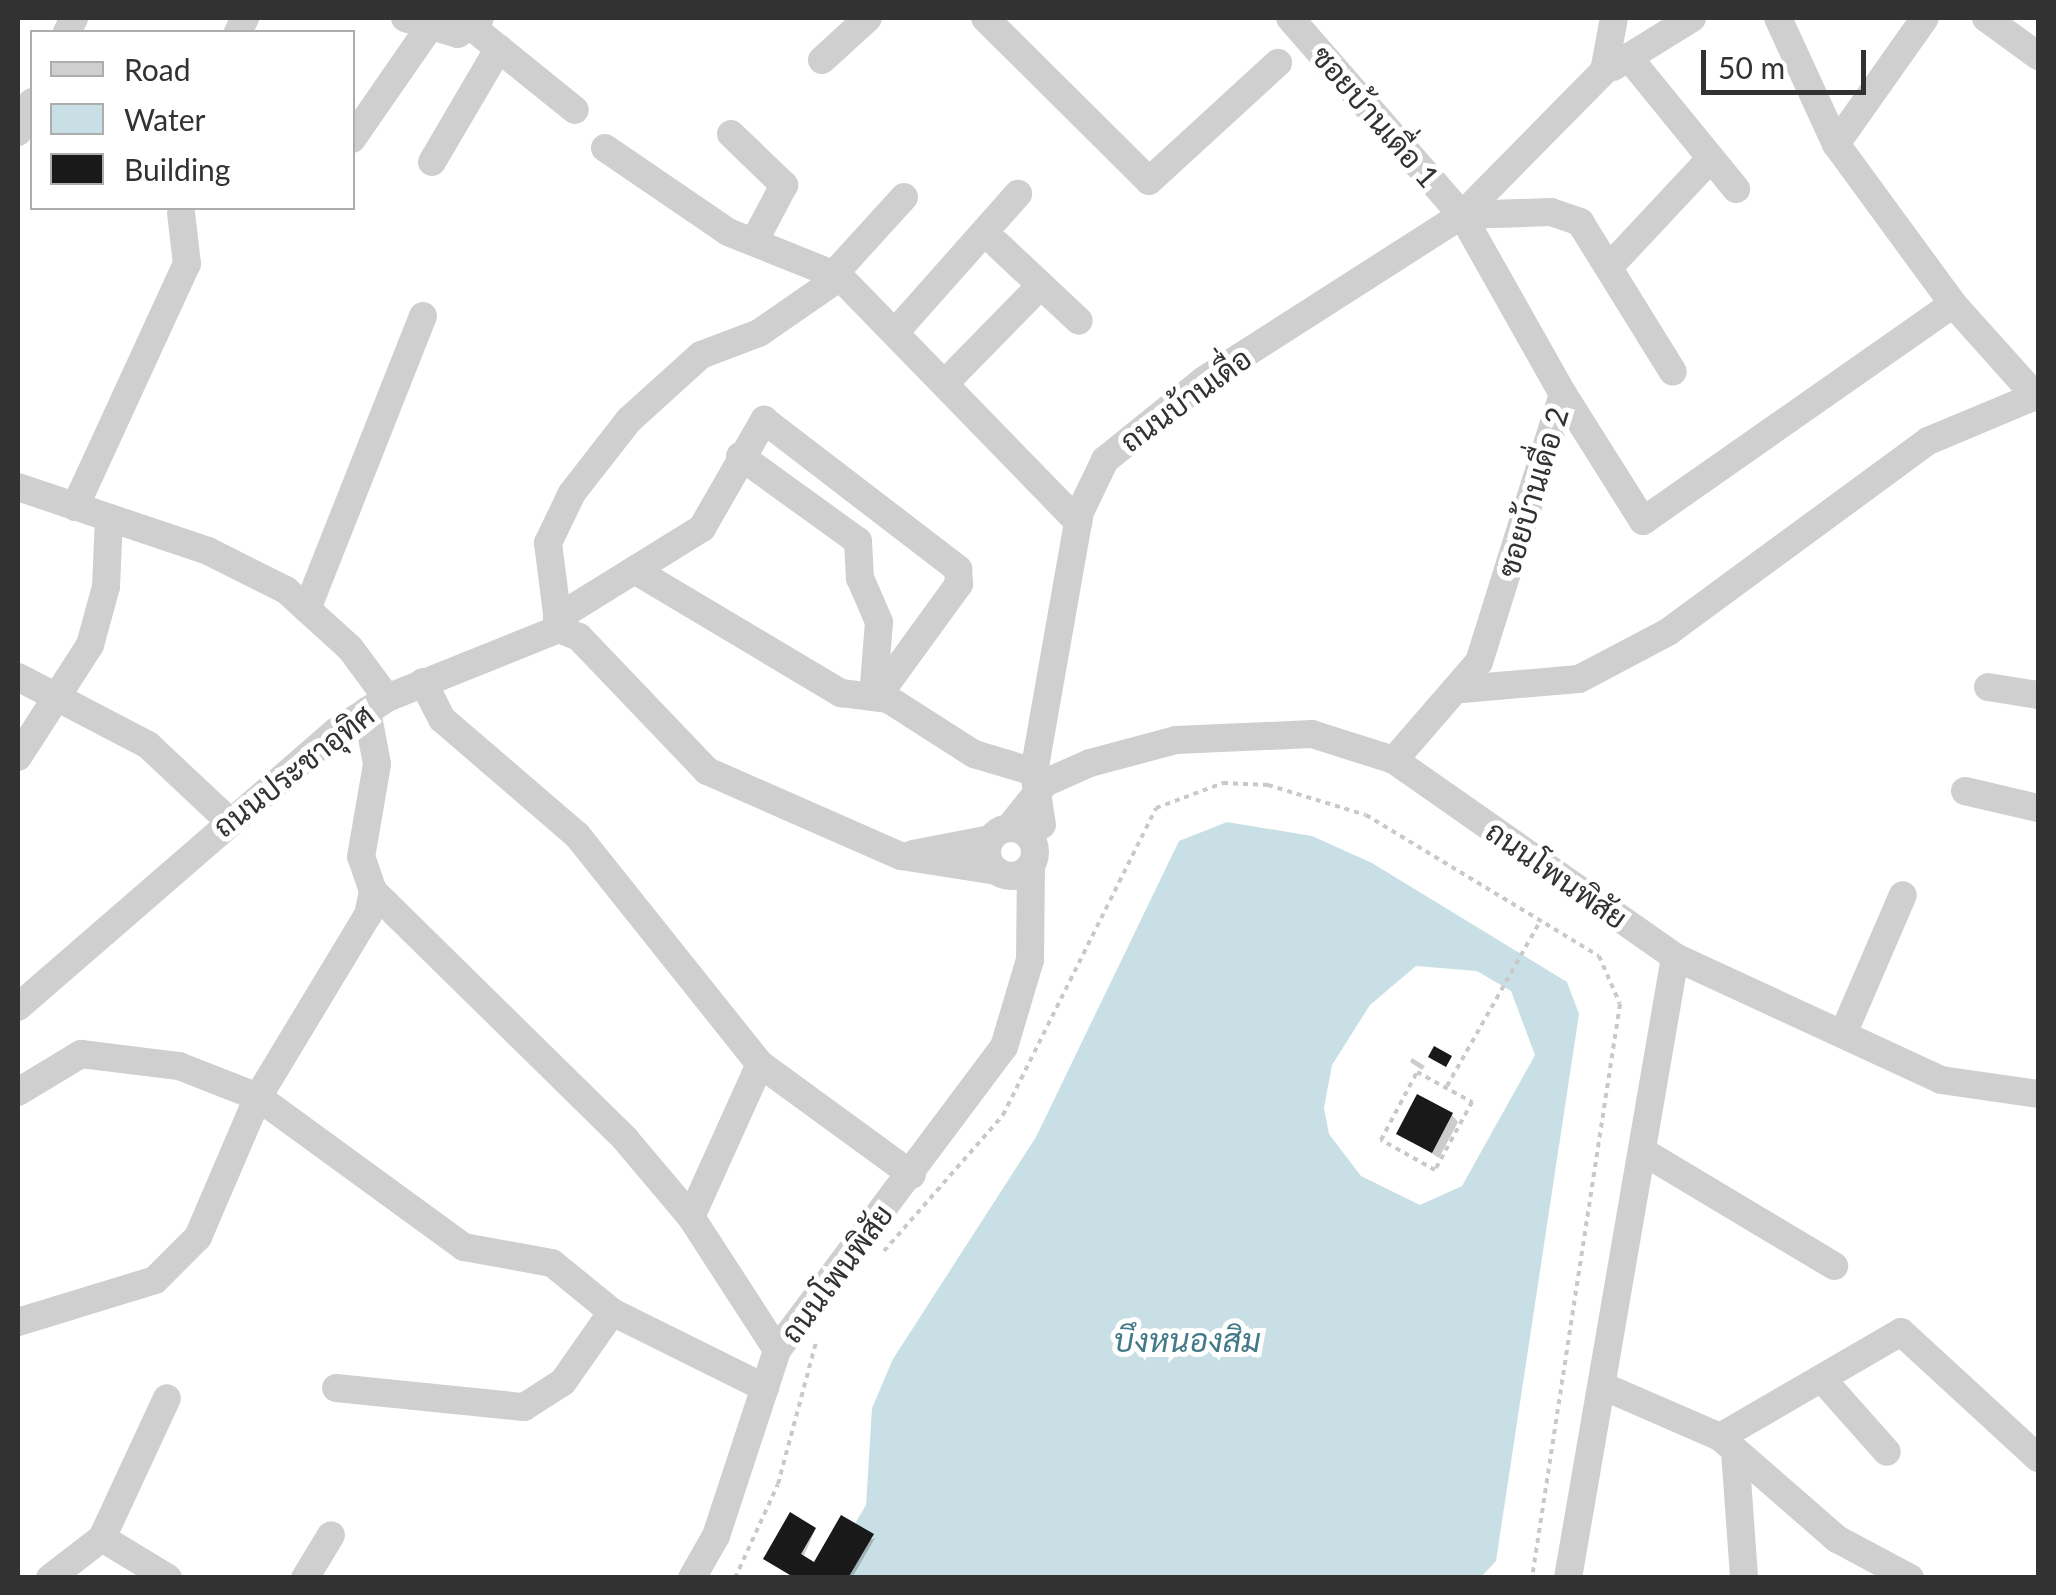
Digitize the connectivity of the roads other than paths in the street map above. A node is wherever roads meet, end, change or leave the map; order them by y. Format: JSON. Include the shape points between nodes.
{"nodes":[{"id":1,"x":868,"y":18,"type":"edge"},
{"id":2,"x":984,"y":18,"type":"edge"},
{"id":3,"x":1290,"y":18,"type":"edge"},
{"id":4,"x":1614,"y":18,"type":"edge"},
{"id":5,"x":1692,"y":18,"type":"edge"},
{"id":6,"x":1778,"y":18,"type":"edge"},
{"id":7,"x":1925,"y":18,"type":"edge"},
{"id":8,"x":1986,"y":18,"type":"edge"},
{"id":9,"x":418,"y":21,"type":"edge"},
{"id":10,"x":476,"y":22,"type":"edge"},
{"id":11,"x":499,"y":48,"type":"junction"},
{"id":12,"x":2038,"y":56,"type":"edge"},
{"id":13,"x":822,"y":60,"type":"dead end"},
{"id":14,"x":1278,"y":63,"type":"dead end"},
{"id":15,"x":1617,"y":65,"type":"junction"},
{"id":16,"x":30,"y":106,"type":"edge"},
{"id":17,"x":575,"y":110,"type":"dead end"},
{"id":18,"x":18,"y":132,"type":"edge"},
{"id":19,"x":355,"y":134,"type":"edge"},
{"id":20,"x":730,"y":134,"type":"dead end"},
{"id":21,"x":1836,"y":144,"type":"junction"},
{"id":22,"x":605,"y":148,"type":"dead end"},
{"id":23,"x":1711,"y":158,"type":"junction"},
{"id":24,"x":432,"y":162,"type":"dead end"},
{"id":25,"x":1736,"y":189,"type":"dead end"},
{"id":26,"x":1018,"y":194,"type":"dead end"},
{"id":27,"x":904,"y":197,"type":"dead end"},
{"id":28,"x":181,"y":212,"type":"dead end"},
{"id":29,"x":1462,"y":215,"type":"junction"},
{"id":30,"x":754,"y":242,"type":"junction"},
{"id":31,"x":997,"y":244,"type":"dead end"},
{"id":32,"x":1611,"y":265,"type":"junction"},
{"id":33,"x":837,"y":275,"type":"junction"},
{"id":34,"x":1041,"y":285,"type":"junction"},
{"id":35,"x":1953,"y":304,"type":"junction"},
{"id":36,"x":423,"y":316,"type":"dead end"},
{"id":37,"x":1079,"y":321,"type":"dead end"},
{"id":38,"x":898,"y":329,"type":"junction"},
{"id":39,"x":1673,"y":372,"type":"dead end"},
{"id":40,"x":947,"y":381,"type":"junction"},
{"id":41,"x":2033,"y":386,"type":"edge"},
{"id":42,"x":1562,"y":394,"type":"junction"},
{"id":43,"x":740,"y":456,"type":"junction"},
{"id":44,"x":18,"y":488,"type":"edge"},
{"id":45,"x":75,"y":506,"type":"junction"},
{"id":46,"x":109,"y":518,"type":"junction"},
{"id":47,"x":1078,"y":522,"type":"junction"},
{"id":48,"x":636,"y":571,"type":"junction"},
{"id":49,"x":307,"y":609,"type":"junction"},
{"id":50,"x":558,"y":624,"type":"junction"},
{"id":51,"x":18,"y":677,"type":"edge"},
{"id":52,"x":424,"y":682,"type":"junction"},
{"id":53,"x":1988,"y":687,"type":"dead end"},
{"id":54,"x":1462,"y":689,"type":"junction"},
{"id":55,"x":2038,"y":695,"type":"edge"},
{"id":56,"x":63,"y":697,"type":"junction"},
{"id":57,"x":875,"y":697,"type":"junction"},
{"id":58,"x":377,"y":704,"type":"junction"},
{"id":59,"x":18,"y":757,"type":"edge"},
{"id":60,"x":1394,"y":760,"type":"junction"},
{"id":61,"x":1066,"y":774,"type":"junction"},
{"id":62,"x":1034,"y":783,"type":"junction"},
{"id":63,"x":1966,"y":791,"type":"dead end"},
{"id":64,"x":2038,"y":808,"type":"edge"},
{"id":65,"x":228,"y":820,"type":"junction"},
{"id":66,"x":1000,"y":833,"type":"junction"},
{"id":67,"x":1036,"y":845,"type":"junction"},
{"id":68,"x":901,"y":856,"type":"junction"},
{"id":69,"x":1000,"y":873,"type":"junction"},
{"id":70,"x":373,"y":891,"type":"junction"},
{"id":71,"x":1903,"y":895,"type":"dead end"},
{"id":72,"x":1031,"y":934,"type":"junction"},
{"id":73,"x":1675,"y":957,"type":"junction"},
{"id":74,"x":18,"y":1007,"type":"edge"},
{"id":75,"x":1843,"y":1034,"type":"junction"},
{"id":76,"x":760,"y":1064,"type":"junction"},
{"id":77,"x":18,"y":1092,"type":"edge"},
{"id":78,"x":2038,"y":1094,"type":"edge"},
{"id":79,"x":258,"y":1097,"type":"junction"},
{"id":80,"x":1642,"y":1150,"type":"junction"},
{"id":81,"x":912,"y":1175,"type":"junction"},
{"id":82,"x":691,"y":1217,"type":"junction"},
{"id":83,"x":1834,"y":1266,"type":"dead end"},
{"id":84,"x":612,"y":1312,"type":"junction"},
{"id":85,"x":18,"y":1322,"type":"edge"},
{"id":86,"x":777,"y":1350,"type":"junction"},
{"id":87,"x":1823,"y":1380,"type":"junction"},
{"id":88,"x":1605,"y":1387,"type":"junction"},
{"id":89,"x":336,"y":1388,"type":"dead end"},
{"id":90,"x":764,"y":1388,"type":"junction"},
{"id":91,"x":167,"y":1398,"type":"dead end"},
{"id":92,"x":1727,"y":1444,"type":"junction"},
{"id":93,"x":1888,"y":1452,"type":"dead end"},
{"id":94,"x":2038,"y":1458,"type":"edge"},
{"id":95,"x":331,"y":1536,"type":"dead end"},
{"id":96,"x":102,"y":1538,"type":"junction"},
{"id":97,"x":50,"y":1578,"type":"edge"},
{"id":98,"x":168,"y":1578,"type":"edge"},
{"id":99,"x":305,"y":1578,"type":"edge"},
{"id":100,"x":692,"y":1578,"type":"edge"},
{"id":101,"x":1568,"y":1578,"type":"edge"},
{"id":102,"x":1744,"y":1578,"type":"edge"},
{"id":103,"x":1910,"y":1578,"type":"edge"}],
"edges":[{"from":1,"to":13,"type":"street"},
{"from":2,"to":14,"type":"street","via":[[1148,181]]},
{"from":3,"to":29,"type":"street","name":"ซอยบ้านเดื่อ 1"},
{"from":4,"to":15,"type":"street"},
{"from":5,"to":15,"type":"street"},
{"from":6,"to":21,"type":"street"},
{"from":7,"to":21,"type":"street"},
{"from":8,"to":12,"type":"street"},
{"from":9,"to":10,"type":"street","via":[[458,34]]},
{"from":9,"to":19,"type":"street"},
{"from":10,"to":11,"type":"street"},
{"from":11,"to":17,"type":"street"},
{"from":11,"to":24,"type":"street"},
{"from":15,"to":23,"type":"street"},
{"from":15,"to":29,"type":"street","name":"ถนนบ้านเดื่อ"},
{"from":16,"to":18,"type":"street"},
{"from":20,"to":30,"type":"street","via":[[784,185]]},
{"from":21,"to":35,"type":"street"},
{"from":22,"to":30,"type":"street"},
{"from":23,"to":25,"type":"street"},
{"from":23,"to":32,"type":"street"},
{"from":26,"to":38,"type":"street"},
{"from":27,"to":33,"type":"street"},
{"from":28,"to":45,"type":"street","via":[[188,264]]},
{"from":29,"to":32,"type":"street","via":[[1551,212],[1580,222]]},
{"from":29,"to":42,"type":"street","name":"ซอยบ้านเดื่อ 2"},
{"from":29,"to":47,"type":"street","name":"ถนนบ้านเดื่อ","via":[[1128,437],[1086,488]]},
{"from":30,"to":33,"type":"street"},
{"from":31,"to":34,"type":"street"},
{"from":32,"to":39,"type":"street"},
{"from":33,"to":38,"type":"street"},
{"from":33,"to":50,"type":"street","via":[[759,333],[702,355],[630,420],[572,492],[548,543]]},
{"from":34,"to":37,"type":"street"},
{"from":34,"to":40,"type":"street"},
{"from":35,"to":41,"type":"street"},
{"from":35,"to":42,"type":"street","via":[[1643,521]]},
{"from":36,"to":49,"type":"street"},
{"from":38,"to":40,"type":"street"},
{"from":40,"to":47,"type":"street"},
{"from":41,"to":54,"type":"street","via":[[1928,440],[1750,575],[1578,679]]},
{"from":42,"to":54,"type":"street","name":"ซอยบ้านเดื่อ 2","via":[[1486,646]]},
{"from":43,"to":48,"type":"street","name":"ถนนประชาอุทิศ","via":[[728,494],[702,528]]},
{"from":43,"to":57,"type":"street","via":[[858,541],[860,578],[879,622]]},
{"from":43,"to":57,"type":"street","via":[[764,420],[958,569],[959,584]]},
{"from":44,"to":45,"type":"street"},
{"from":45,"to":46,"type":"street"},
{"from":46,"to":49,"type":"street","via":[[208,551]]},
{"from":46,"to":56,"type":"street","via":[[106,588]]},
{"from":47,"to":62,"type":"street","name":"ถนนบ้านเดื่อ"},
{"from":48,"to":50,"type":"street","name":"ถนนประชาอุทิศ"},
{"from":48,"to":57,"type":"street","via":[[841,693]]},
{"from":49,"to":58,"type":"street"},
{"from":50,"to":52,"type":"street","name":"ถนนประชาอุทิศ"},
{"from":50,"to":68,"type":"street","via":[[579,637],[707,771]]},
{"from":51,"to":56,"type":"street"},
{"from":52,"to":58,"type":"street","name":"ถนนประชาอุทิศ"},
{"from":52,"to":76,"type":"street","via":[[442,719],[577,835]]},
{"from":53,"to":55,"type":"street"},
{"from":54,"to":60,"type":"street","name":"ซอยบ้านเดื่อ 2"},
{"from":56,"to":59,"type":"street"},
{"from":56,"to":65,"type":"street","via":[[148,745]]},
{"from":57,"to":62,"type":"street"},
{"from":58,"to":65,"type":"street","name":"ถนนประชาอุทิศ"},
{"from":58,"to":70,"type":"street","via":[[377,764],[361,857]]},
{"from":60,"to":61,"type":"street","name":"ถนนโพนพิสัย","via":[[1267,731],[1176,740]]},
{"from":60,"to":73,"type":"street","name":"ถนนโพนพิสัย"},
{"from":61,"to":62,"type":"street","name":"ถนนโพนพิสัย"},
{"from":61,"to":67,"type":"street"},
{"from":62,"to":66,"type":"street"},
{"from":62,"to":67,"type":"street","name":"ถนนบ้านเดื่อ"},
{"from":63,"to":64,"type":"street"},
{"from":65,"to":74,"type":"street","name":"ถนนประชาอุทิศ"},
{"from":66,"to":67,"type":"street"},
{"from":66,"to":68,"type":"street"},
{"from":66,"to":69,"type":"street"},
{"from":67,"to":69,"type":"street"},
{"from":67,"to":72,"type":"street","name":"ถนนโพนพิสัย"},
{"from":68,"to":69,"type":"street"},
{"from":69,"to":72,"type":"street"},
{"from":70,"to":79,"type":"street","via":[[352,955]]},
{"from":70,"to":82,"type":"street","via":[[462,971]]},
{"from":71,"to":75,"type":"street"},
{"from":72,"to":81,"type":"street","name":"ถนนโพนพิสัย","via":[[1023,1002],[1004,1047]]},
{"from":73,"to":75,"type":"street","name":"ถนนโพนพิสัย"},
{"from":73,"to":80,"type":"street"},
{"from":75,"to":78,"type":"street","name":"ถนนโพนพิสัย","via":[[1941,1080]]},
{"from":76,"to":81,"type":"street"},
{"from":76,"to":82,"type":"street"},
{"from":77,"to":79,"type":"street","via":[[80,1054],[179,1066]]},
{"from":79,"to":84,"type":"street","via":[[464,1247],[552,1264]]},
{"from":79,"to":85,"type":"street","via":[[177,1266],[90,1306]]},
{"from":80,"to":83,"type":"street"},
{"from":80,"to":88,"type":"street"},
{"from":81,"to":86,"type":"street","name":"ถนนโพนพิสัย"},
{"from":82,"to":86,"type":"street"},
{"from":84,"to":89,"type":"street","via":[[562,1382],[524,1407]]},
{"from":84,"to":90,"type":"street"},
{"from":86,"to":90,"type":"street","name":"ถนนโพนพิสัย"},
{"from":87,"to":92,"type":"street"},
{"from":87,"to":93,"type":"street"},
{"from":87,"to":94,"type":"street","via":[[1901,1332]]},
{"from":88,"to":92,"type":"street"},
{"from":88,"to":101,"type":"street"},
{"from":90,"to":100,"type":"street","name":"ถนนโพนพิสัย","via":[[716,1536]]},
{"from":91,"to":96,"type":"street"},
{"from":92,"to":102,"type":"street"},
{"from":92,"to":103,"type":"street","via":[[1837,1539]]},
{"from":95,"to":99,"type":"street"},
{"from":96,"to":97,"type":"street"},
{"from":96,"to":98,"type":"street"}]}
